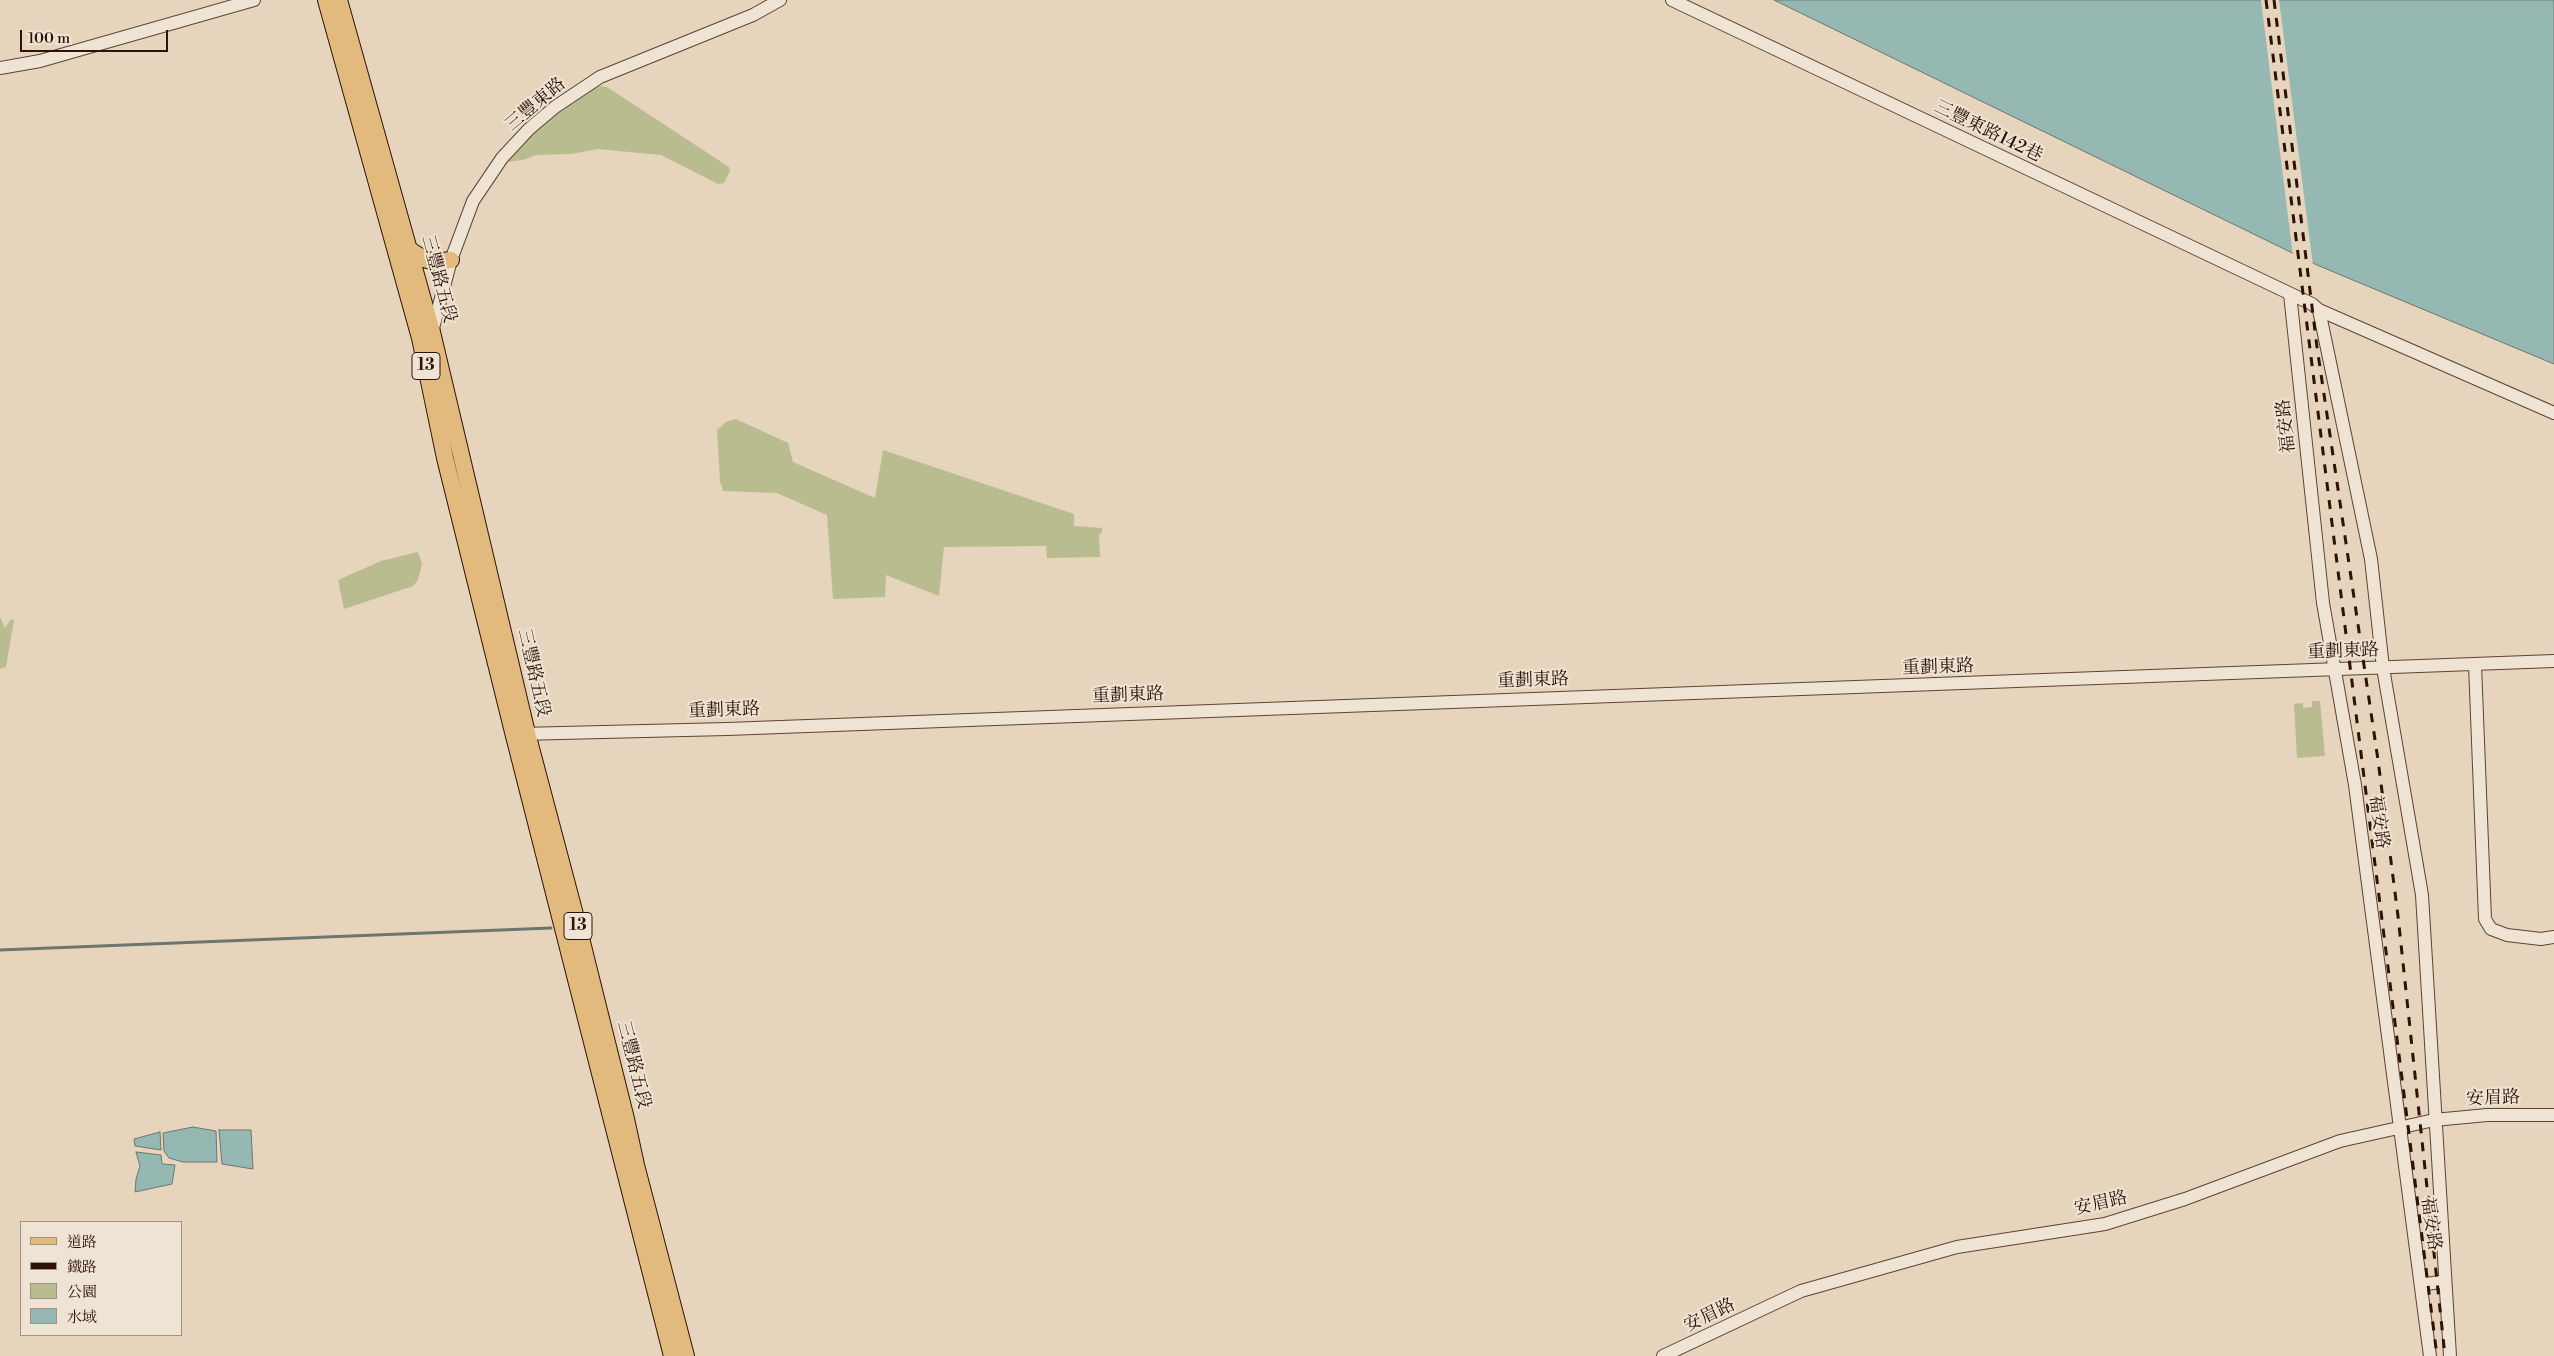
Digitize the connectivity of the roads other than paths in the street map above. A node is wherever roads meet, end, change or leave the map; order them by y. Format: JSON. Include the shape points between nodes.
{"nodes":[{"id":1,"x":254,"y":0,"type":"edge"},
{"id":2,"x":326,"y":0,"type":"edge"},
{"id":3,"x":339,"y":0,"type":"edge"},
{"id":4,"x":780,"y":0,"type":"edge"},
{"id":5,"x":1672,"y":0,"type":"edge"},
{"id":6,"x":0,"y":68,"type":"edge"},
{"id":7,"x":410,"y":250,"type":"junction"},
{"id":8,"x":452,"y":260,"type":"junction"},
{"id":9,"x":2290,"y":294,"type":"junction"},
{"id":10,"x":2319,"y":310,"type":"junction"},
{"id":11,"x":426,"y":335,"type":"junction"},
{"id":12,"x":2554,"y":413,"type":"edge"},
{"id":13,"x":2554,"y":661,"type":"edge"},
{"id":14,"x":2475,"y":665,"type":"junction"},
{"id":15,"x":2384,"y":668,"type":"junction"},
{"id":16,"x":2334,"y":670,"type":"junction"},
{"id":17,"x":520,"y":734,"type":"junction"},
{"id":18,"x":2554,"y":936,"type":"edge"},
{"id":19,"x":2554,"y":1115,"type":"edge"},
{"id":20,"x":2434,"y":1120,"type":"junction"},
{"id":21,"x":2399,"y":1128,"type":"junction"},
{"id":22,"x":2445,"y":1280,"type":"junction"},
{"id":23,"x":2420,"y":1285,"type":"junction"},
{"id":24,"x":672,"y":1356,"type":"edge"},
{"id":25,"x":686,"y":1356,"type":"edge"},
{"id":26,"x":1663,"y":1356,"type":"edge"},
{"id":27,"x":2430,"y":1356,"type":"edge"},
{"id":28,"x":2450,"y":1356,"type":"edge"}],
"edges":[{"from":1,"to":6,"type":"street","via":[[40,61]]},
{"from":2,"to":11,"type":"main road","name":"三豐路五段","number":"13"},
{"from":3,"to":7,"type":"main road","name":"三豐路五段","number":"13"},
{"from":4,"to":8,"type":"street","name":"三豐東路","via":[[600,77],[555,107],[502,158],[473,201]]},
{"from":5,"to":9,"type":"street","name":"三豐東路142巷"},
{"from":7,"to":8,"type":"main road","via":[[434,262]]},
{"from":7,"to":11,"type":"main road","name":"三豐路五段","number":"13"},
{"from":8,"to":11,"type":"street","name":"三豐東路"},
{"from":9,"to":10,"type":"street","name":"三豐東路142巷"},
{"from":9,"to":16,"type":"street","name":"福安路","via":[[2323,603]]},
{"from":10,"to":12,"type":"street","name":"三豐東路142巷"},
{"from":10,"to":15,"type":"street","name":"福安路","via":[[2371,559]]},
{"from":11,"to":17,"type":"main road","name":"三豐路五段","number":"13","via":[[445,458]]},
{"from":13,"to":14,"type":"street","name":"重劃東路"},
{"from":14,"to":15,"type":"street","name":"重劃東路"},
{"from":14,"to":18,"type":"street","via":[[2485,920],[2492,929],[2506,935],[2541,939]]},
{"from":15,"to":16,"type":"street","name":"重劃東路"},
{"from":15,"to":20,"type":"street","name":"福安路","via":[[2422,895]]},
{"from":16,"to":17,"type":"street","name":"重劃東路"},
{"from":16,"to":21,"type":"street","name":"福安路","via":[[2355,785]]},
{"from":17,"to":24,"type":"main road","name":"三豐路五段","number":"13"},
{"from":17,"to":25,"type":"main road","name":"三豐路五段","number":"13","via":[[578,922],[636,1166]]},
{"from":19,"to":20,"type":"street","name":"安眉路","via":[[2487,1115]]},
{"from":20,"to":21,"type":"street","name":"安眉路"},
{"from":20,"to":22,"type":"street","name":"福安路"},
{"from":21,"to":23,"type":"street","name":"福安路"},
{"from":21,"to":26,"type":"street","name":"安眉路","via":[[2340,1141],[2185,1199],[2105,1224],[1957,1247],[1801,1291]]},
{"from":22,"to":23,"type":"street"},
{"from":22,"to":28,"type":"street","name":"福安路"},
{"from":23,"to":27,"type":"street","name":"福安路"}]}
